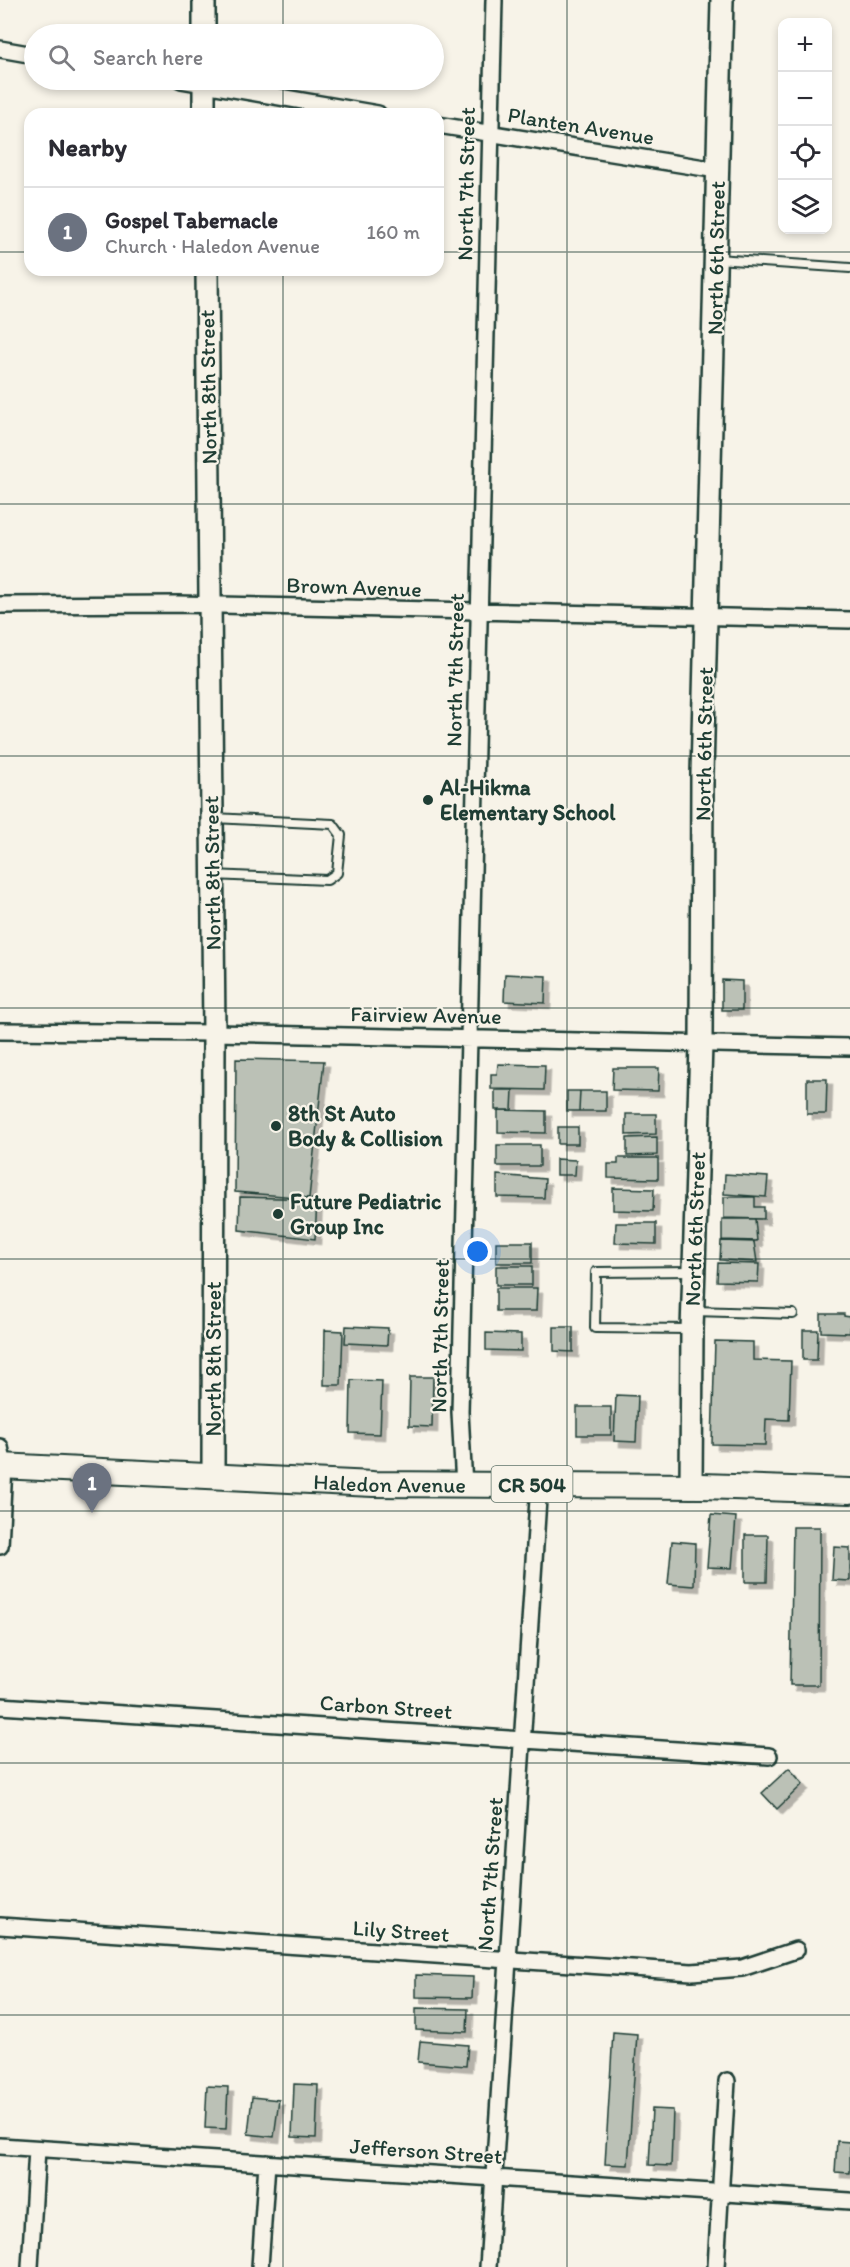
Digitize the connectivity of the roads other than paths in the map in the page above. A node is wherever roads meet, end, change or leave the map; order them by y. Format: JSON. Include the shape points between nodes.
{"nodes":[{"id":1,"x":204,"y":0,"type":"edge"},
{"id":2,"x":494,"y":0,"type":"edge"},
{"id":3,"x":722,"y":0,"type":"edge"},
{"id":4,"x":204,"y":24,"type":"edge"},
{"id":5,"x":0,"y":49,"type":"edge"},
{"id":6,"x":24,"y":53,"type":"edge"},
{"id":7,"x":204,"y":90,"type":"edge"},
{"id":8,"x":251,"y":90,"type":"edge"},
{"id":9,"x":204,"y":108,"type":"edge"},
{"id":10,"x":346,"y":108,"type":"edge"},
{"id":11,"x":444,"y":126,"type":"edge"},
{"id":12,"x":490,"y":134,"type":"junction"},
{"id":13,"x":717,"y":170,"type":"junction"},
{"id":14,"x":716,"y":258,"type":"junction"},
{"id":15,"x":850,"y":268,"type":"edge"},
{"id":16,"x":207,"y":276,"type":"edge"},
{"id":17,"x":0,"y":605,"type":"edge"},
{"id":18,"x":210,"y":605,"type":"junction"},
{"id":19,"x":479,"y":613,"type":"junction"},
{"id":20,"x":708,"y":617,"type":"junction"},
{"id":21,"x":850,"y":620,"type":"edge"},
{"id":22,"x":210,"y":818,"type":"junction"},
{"id":23,"x":212,"y":875,"type":"junction"},
{"id":24,"x":0,"y":1031,"type":"edge"},
{"id":25,"x":214,"y":1033,"type":"junction"},
{"id":26,"x":470,"y":1038,"type":"junction"},
{"id":27,"x":701,"y":1045,"type":"junction"},
{"id":28,"x":850,"y":1047,"type":"edge"},
{"id":29,"x":694,"y":1271,"type":"junction"},
{"id":30,"x":793,"y":1314,"type":"dead end"},
{"id":31,"x":692,"y":1320,"type":"junction"},
{"id":32,"x":1,"y":1460,"type":"edge"},
{"id":33,"x":213,"y":1475,"type":"junction"},
{"id":34,"x":539,"y":1484,"type":"junction"},
{"id":35,"x":464,"y":1486,"type":"junction"},
{"id":36,"x":691,"y":1487,"type":"junction"},
{"id":37,"x":850,"y":1491,"type":"edge"},
{"id":38,"x":0,"y":1546,"type":"edge"},
{"id":39,"x":0,"y":1706,"type":"edge"},
{"id":40,"x":522,"y":1739,"type":"junction"},
{"id":41,"x":769,"y":1756,"type":"dead end"},
{"id":42,"x":0,"y":1926,"type":"edge"},
{"id":43,"x":796,"y":1950,"type":"dead end"},
{"id":44,"x":507,"y":1959,"type":"junction"},
{"id":45,"x":727,"y":2082,"type":"dead end"},
{"id":46,"x":0,"y":2146,"type":"edge"},
{"id":47,"x":36,"y":2149,"type":"junction"},
{"id":48,"x":267,"y":2163,"type":"junction"},
{"id":49,"x":494,"y":2178,"type":"junction"},
{"id":50,"x":720,"y":2192,"type":"junction"},
{"id":51,"x":850,"y":2201,"type":"edge"},
{"id":52,"x":30,"y":2267,"type":"edge"},
{"id":53,"x":260,"y":2267,"type":"edge"},
{"id":54,"x":488,"y":2267,"type":"edge"},
{"id":55,"x":716,"y":2267,"type":"edge"}],
"edges":[{"from":1,"to":4,"type":"main road"},
{"from":2,"to":12,"type":"street","name":"North 7th Street"},
{"from":3,"to":13,"type":"main road","name":"North 6th Street"},
{"from":5,"to":6,"type":"street"},
{"from":7,"to":9,"type":"main road"},
{"from":8,"to":10,"type":"street"},
{"from":11,"to":12,"type":"street","name":"Planten Avenue"},
{"from":12,"to":13,"type":"street","name":"Planten Avenue"},
{"from":12,"to":19,"type":"street","name":"North 7th Street"},
{"from":13,"to":14,"type":"main road","name":"North 6th Street"},
{"from":14,"to":15,"type":"lane"},
{"from":14,"to":20,"type":"main road","name":"North 6th Street"},
{"from":16,"to":18,"type":"main road","name":"North 8th Street"},
{"from":17,"to":18,"type":"street","name":"Brown Avenue"},
{"from":18,"to":19,"type":"street","name":"Brown Avenue"},
{"from":18,"to":22,"type":"main road","name":"North 8th Street"},
{"from":19,"to":20,"type":"street","name":"Brown Avenue"},
{"from":19,"to":26,"type":"street","name":"North 7th Street"},
{"from":20,"to":21,"type":"street","name":"Brown Avenue"},
{"from":20,"to":27,"type":"main road","name":"North 6th Street","via":[[702,774]]},
{"from":22,"to":23,"type":"main road","name":"North 8th Street"},
{"from":22,"to":23,"type":"lane","via":[[333,824],[341,835],[337,873],[327,880]]},
{"from":23,"to":25,"type":"main road","name":"North 8th Street"},
{"from":24,"to":25,"type":"street","name":"Fairview Avenue"},
{"from":25,"to":26,"type":"street","name":"Fairview Avenue"},
{"from":25,"to":33,"type":"main road","name":"North 8th Street"},
{"from":26,"to":27,"type":"street","name":"Fairview Avenue"},
{"from":26,"to":35,"type":"street","name":"North 7th Street","via":[[460,1412]]},
{"from":27,"to":28,"type":"street","name":"Fairview Avenue"},
{"from":27,"to":29,"type":"main road","name":"North 6th Street"},
{"from":29,"to":31,"type":"main road","name":"North 6th Street"},
{"from":29,"to":31,"type":"lane","via":[[596,1272],[595,1328]]},
{"from":30,"to":31,"type":"lane"},
{"from":31,"to":36,"type":"main road","name":"North 6th Street"},
{"from":32,"to":33,"type":"main road","name":"Haledon Avenue","number":"CR 504"},
{"from":32,"to":38,"type":"street"},
{"from":33,"to":35,"type":"main road","name":"Haledon Avenue","number":"CR 504"},
{"from":34,"to":35,"type":"main road","name":"Haledon Avenue","number":"CR 504"},
{"from":34,"to":36,"type":"main road","name":"Haledon Avenue","number":"CR 504"},
{"from":34,"to":40,"type":"street","name":"North 7th Street"},
{"from":36,"to":37,"type":"main road","name":"Haledon Avenue","number":"CR 504"},
{"from":39,"to":40,"type":"street","name":"Carbon Street"},
{"from":40,"to":41,"type":"street","name":"Carbon Street"},
{"from":40,"to":44,"type":"street","name":"North 7th Street"},
{"from":42,"to":44,"type":"street","name":"Lily Street"},
{"from":43,"to":44,"type":"street","name":"Lily Street","via":[[742,1968],[692,1972]]},
{"from":44,"to":49,"type":"street","name":"North 7th Street"},
{"from":45,"to":50,"type":"street"},
{"from":46,"to":47,"type":"street","name":"Jefferson Street"},
{"from":47,"to":48,"type":"street","name":"Jefferson Street"},
{"from":47,"to":52,"type":"street"},
{"from":48,"to":49,"type":"street","name":"Jefferson Street"},
{"from":48,"to":53,"type":"street"},
{"from":49,"to":50,"type":"street","name":"Jefferson Street"},
{"from":49,"to":54,"type":"street","name":"North 7th Street"},
{"from":50,"to":51,"type":"street","name":"Jefferson Street"},
{"from":50,"to":55,"type":"street"}]}
